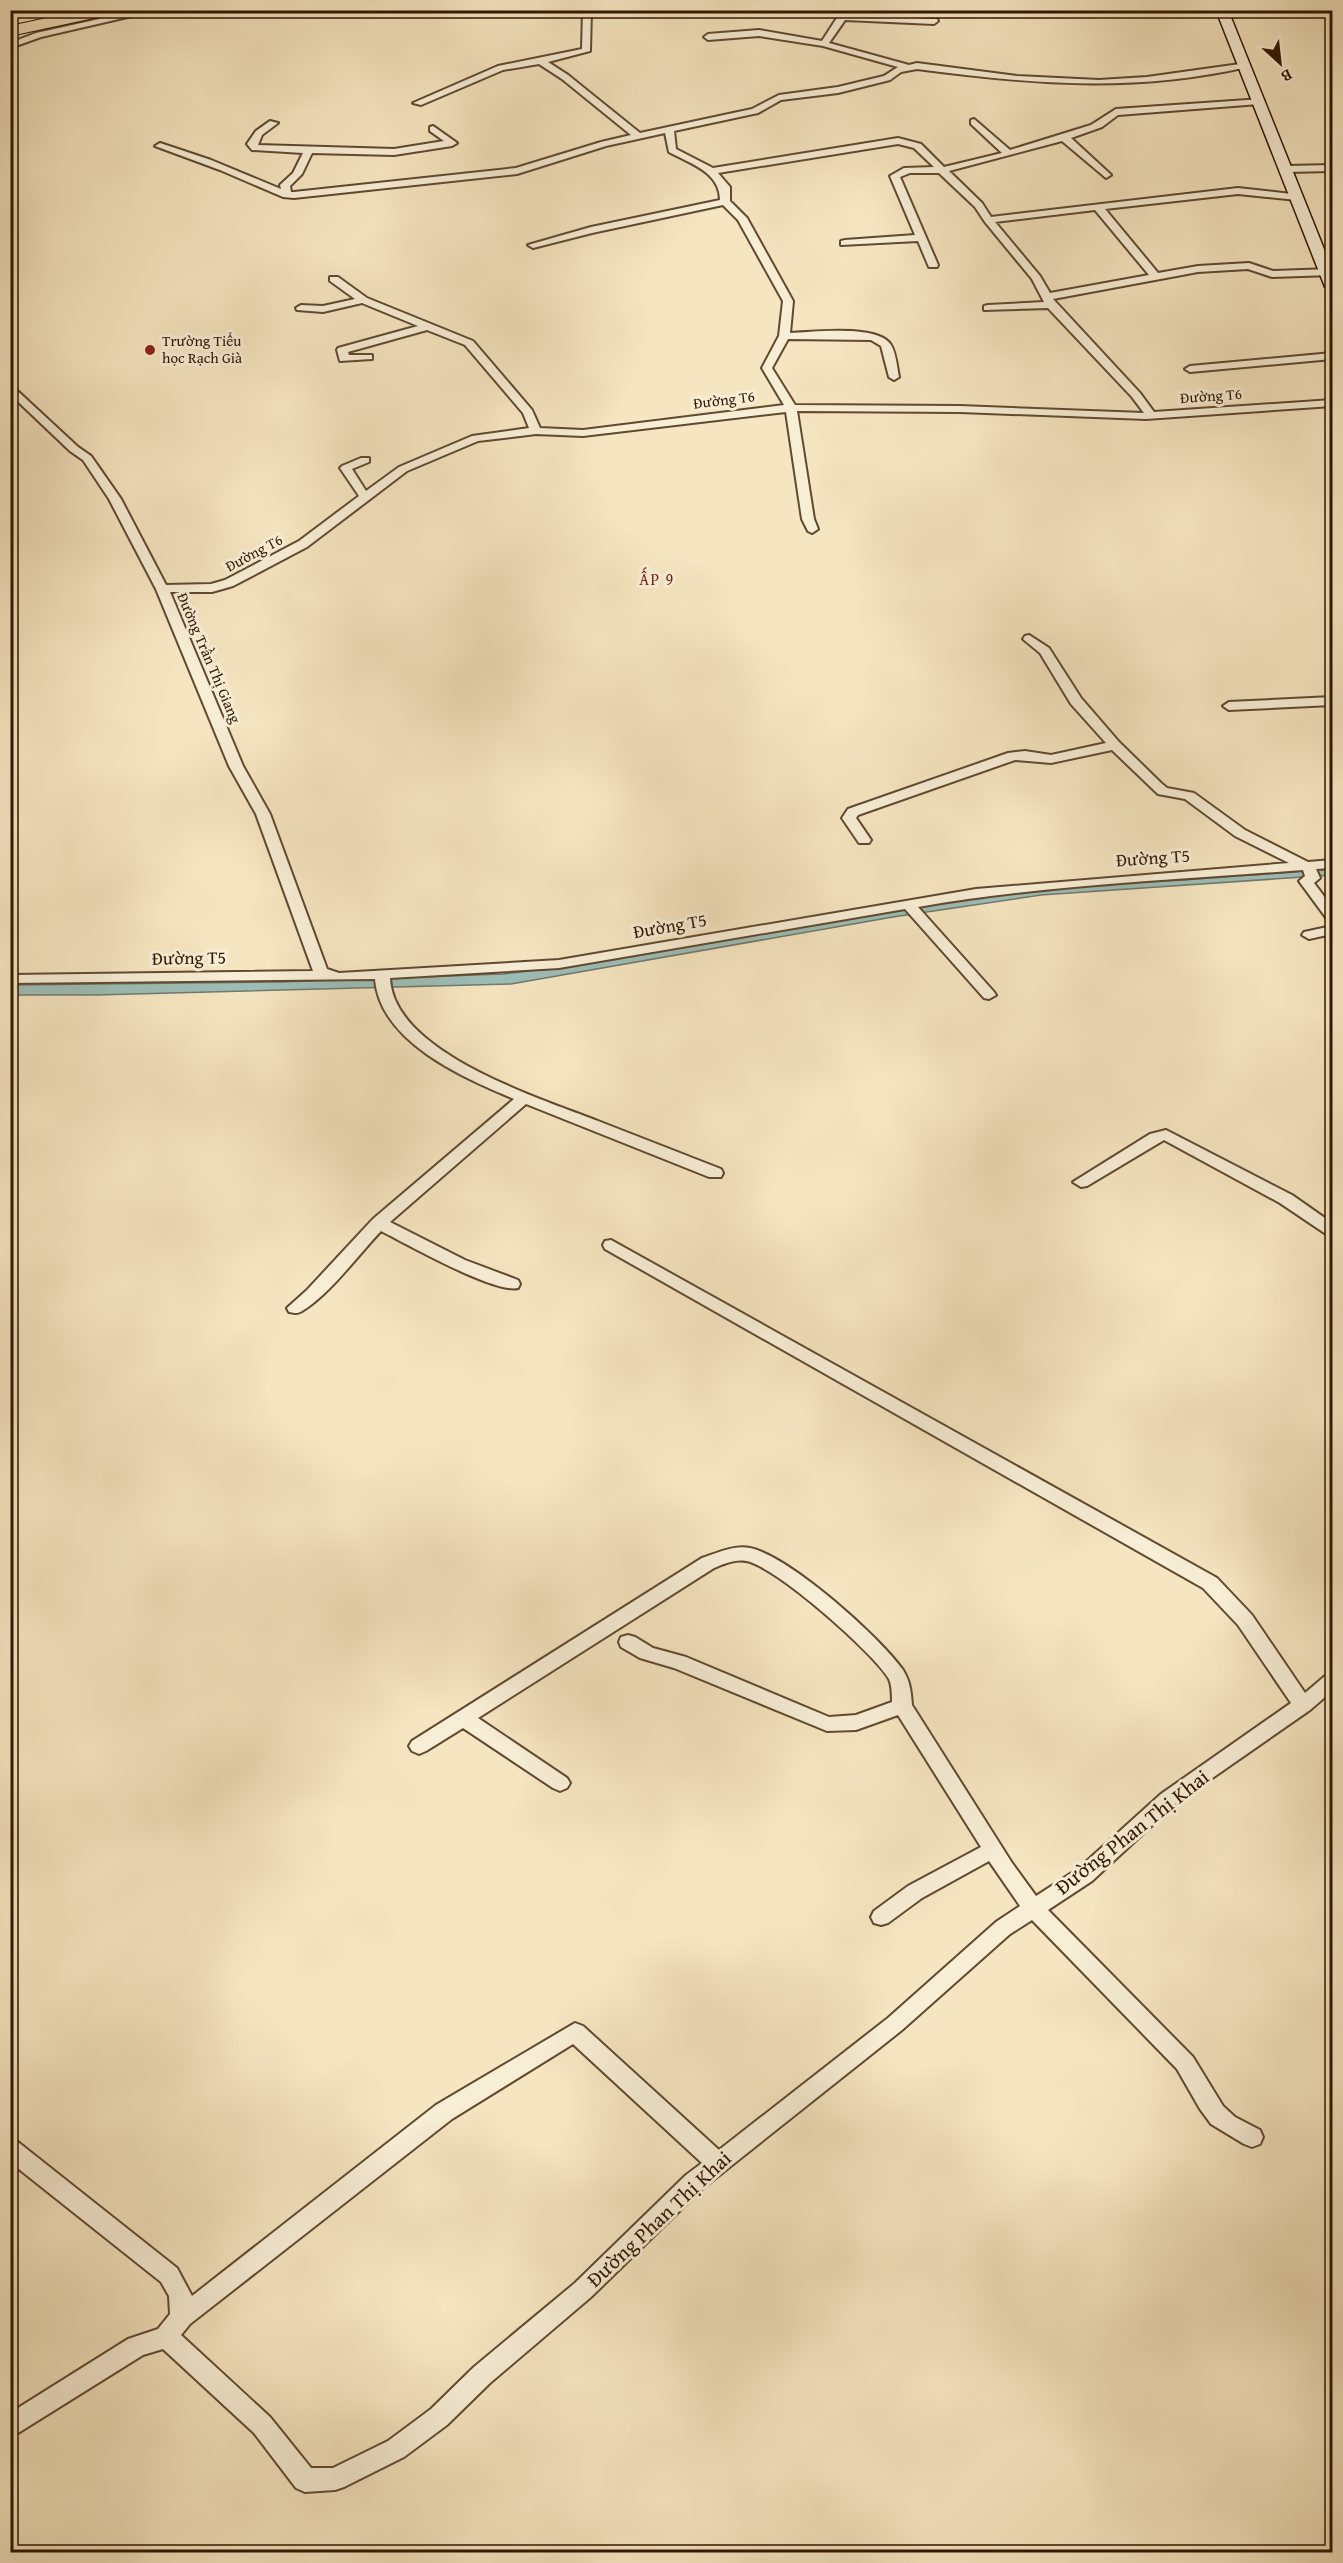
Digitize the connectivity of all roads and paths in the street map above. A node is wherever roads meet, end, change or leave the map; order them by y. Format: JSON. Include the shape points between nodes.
{"nodes":[{"id":1,"x":59,"y":10,"type":"edge"},
{"id":2,"x":108,"y":10,"type":"edge"},
{"id":3,"x":154,"y":10,"type":"edge"},
{"id":4,"x":587,"y":10,"type":"edge"},
{"id":5,"x":1222,"y":10,"type":"edge"},
{"id":6,"x":846,"y":14,"type":"edge"},
{"id":7,"x":10,"y":21,"type":"edge"},
{"id":8,"x":934,"y":21,"type":"dead end"},
{"id":9,"x":10,"y":31,"type":"edge"},
{"id":10,"x":708,"y":37,"type":"dead end"},
{"id":11,"x":824,"y":44,"type":"junction"},
{"id":12,"x":10,"y":46,"type":"edge"},
{"id":13,"x":540,"y":62,"type":"junction"},
{"id":14,"x":1244,"y":65,"type":"junction"},
{"id":15,"x":906,"y":67,"type":"junction"},
{"id":16,"x":1258,"y":101,"type":"junction"},
{"id":17,"x":418,"y":103,"type":"dead end"},
{"id":18,"x":974,"y":122,"type":"dead end"},
{"id":19,"x":273,"y":123,"type":"dead end"},
{"id":20,"x":433,"y":129,"type":"dead end"},
{"id":21,"x":670,"y":130,"type":"junction"},
{"id":22,"x":638,"y":136,"type":"junction"},
{"id":23,"x":1064,"y":137,"type":"junction"},
{"id":24,"x":160,"y":146,"type":"dead end"},
{"id":25,"x":309,"y":150,"type":"junction"},
{"id":26,"x":1008,"y":153,"type":"junction"},
{"id":27,"x":1332,"y":168,"type":"edge"},
{"id":28,"x":1287,"y":169,"type":"junction"},
{"id":29,"x":942,"y":170,"type":"junction"},
{"id":30,"x":712,"y":171,"type":"junction"},
{"id":31,"x":1106,"y":175,"type":"dead end"},
{"id":32,"x":286,"y":195,"type":"junction"},
{"id":33,"x":1297,"y":197,"type":"junction"},
{"id":34,"x":725,"y":202,"type":"junction"},
{"id":35,"x":1098,"y":207,"type":"junction"},
{"id":36,"x":988,"y":220,"type":"junction"},
{"id":37,"x":921,"y":238,"type":"junction"},
{"id":38,"x":845,"y":243,"type":"dead end"},
{"id":39,"x":534,"y":245,"type":"dead end"},
{"id":40,"x":933,"y":265,"type":"dead end"},
{"id":41,"x":1329,"y":272,"type":"edge"},
{"id":42,"x":1155,"y":275,"type":"junction"},
{"id":43,"x":334,"y":279,"type":"dead end"},
{"id":44,"x":1332,"y":287,"type":"edge"},
{"id":45,"x":363,"y":300,"type":"junction"},
{"id":46,"x":1048,"y":301,"type":"junction"},
{"id":47,"x":301,"y":308,"type":"dead end"},
{"id":48,"x":988,"y":308,"type":"dead end"},
{"id":49,"x":426,"y":327,"type":"junction"},
{"id":50,"x":784,"y":336,"type":"junction"},
{"id":51,"x":1332,"y":356,"type":"edge"},
{"id":52,"x":368,"y":357,"type":"dead end"},
{"id":53,"x":1191,"y":369,"type":"dead end"},
{"id":54,"x":894,"y":377,"type":"dead end"},
{"id":55,"x":10,"y":387,"type":"edge"},
{"id":56,"x":1332,"y":403,"type":"edge"},
{"id":57,"x":791,"y":408,"type":"junction"},
{"id":58,"x":1151,"y":415,"type":"junction"},
{"id":59,"x":536,"y":430,"type":"junction"},
{"id":60,"x":365,"y":460,"type":"dead end"},
{"id":61,"x":366,"y":497,"type":"junction"},
{"id":62,"x":812,"y":529,"type":"dead end"},
{"id":63,"x":162,"y":589,"type":"junction"},
{"id":64,"x":1029,"y":639,"type":"dead end"},
{"id":65,"x":1332,"y":701,"type":"edge"},
{"id":66,"x":1229,"y":706,"type":"dead end"},
{"id":67,"x":1117,"y":745,"type":"junction"},
{"id":68,"x":864,"y":840,"type":"dead end"},
{"id":69,"x":1332,"y":864,"type":"edge"},
{"id":70,"x":1311,"y":873,"type":"junction"},
{"id":71,"x":909,"y":905,"type":"junction"},
{"id":72,"x":1332,"y":916,"type":"edge"},
{"id":73,"x":1332,"y":930,"type":"edge"},
{"id":74,"x":1309,"y":935,"type":"dead end"},
{"id":75,"x":325,"y":975,"type":"junction"},
{"id":76,"x":10,"y":979,"type":"edge"},
{"id":77,"x":382,"y":980,"type":"junction"},
{"id":78,"x":989,"y":995,"type":"dead end"},
{"id":79,"x":525,"y":1097,"type":"junction"},
{"id":80,"x":715,"y":1173,"type":"dead end"},
{"id":81,"x":1082,"y":1182,"type":"dead end"},
{"id":82,"x":379,"y":1223,"type":"junction"},
{"id":83,"x":1332,"y":1230,"type":"edge"},
{"id":84,"x":611,"y":1245,"type":"dead end"},
{"id":85,"x":512,"y":1284,"type":"dead end"},
{"id":86,"x":295,"y":1308,"type":"dead end"},
{"id":87,"x":628,"y":1642,"type":"dead end"},
{"id":88,"x":1332,"y":1681,"type":"edge"},
{"id":89,"x":1303,"y":1705,"type":"junction"},
{"id":90,"x":902,"y":1706,"type":"junction"},
{"id":91,"x":463,"y":1718,"type":"junction"},
{"id":92,"x":419,"y":1746,"type":"dead end"},
{"id":93,"x":560,"y":1784,"type":"dead end"},
{"id":94,"x":993,"y":1850,"type":"junction"},
{"id":95,"x":1033,"y":1908,"type":"junction"},
{"id":96,"x":881,"y":1917,"type":"dead end"},
{"id":97,"x":1252,"y":2137,"type":"dead end"},
{"id":98,"x":10,"y":2149,"type":"edge"},
{"id":99,"x":718,"y":2163,"type":"junction"},
{"id":100,"x":182,"y":2317,"type":"junction"},
{"id":101,"x":166,"y":2337,"type":"junction"},
{"id":102,"x":10,"y":2427,"type":"edge"}],
"edges":[{"from":1,"to":7,"type":"highway"},
{"from":2,"to":9,"type":"highway"},
{"from":3,"to":12,"type":"street","via":[[39,35]]},
{"from":4,"to":13,"type":"street","via":[[586,51]]},
{"from":5,"to":14,"type":"street"},
{"from":6,"to":8,"type":"street"},
{"from":6,"to":11,"type":"street"},
{"from":10,"to":11,"type":"street","via":[[759,33]]},
{"from":11,"to":15,"type":"street"},
{"from":13,"to":17,"type":"street","via":[[501,68]]},
{"from":13,"to":22,"type":"street","via":[[565,77]]},
{"from":14,"to":15,"type":"street","via":[[1165,79],[1096,82],[1052,82]]},
{"from":14,"to":16,"type":"street"},
{"from":15,"to":21,"type":"street","via":[[887,78],[779,98],[755,111]]},
{"from":16,"to":23,"type":"street","via":[[1116,112],[1105,123]]},
{"from":16,"to":28,"type":"street"},
{"from":18,"to":26,"type":"street"},
{"from":19,"to":25,"type":"street","via":[[255,138],[255,148]]},
{"from":20,"to":25,"type":"street","via":[[452,143],[394,152]]},
{"from":21,"to":22,"type":"street"},
{"from":21,"to":30,"type":"street","via":[[672,150]]},
{"from":22,"to":32,"type":"street","via":[[517,171]]},
{"from":23,"to":26,"type":"street"},
{"from":23,"to":31,"type":"street"},
{"from":24,"to":32,"type":"street","via":[[204,159]]},
{"from":25,"to":32,"type":"street","via":[[297,174],[285,185]]},
{"from":26,"to":29,"type":"street"},
{"from":27,"to":28,"type":"street"},
{"from":28,"to":33,"type":"street"},
{"from":29,"to":30,"type":"street","via":[[918,146],[904,140]]},
{"from":29,"to":36,"type":"street","via":[[979,205]]},
{"from":29,"to":37,"type":"street","via":[[898,172],[895,176]]},
{"from":30,"to":34,"type":"street","via":[[724,187]]},
{"from":33,"to":35,"type":"street","via":[[1239,191]]},
{"from":33,"to":41,"type":"street"},
{"from":34,"to":39,"type":"street"},
{"from":34,"to":50,"type":"street","via":[[742,218],[788,301]]},
{"from":35,"to":36,"type":"street"},
{"from":35,"to":42,"type":"street"},
{"from":36,"to":46,"type":"street","via":[[1036,279]]},
{"from":37,"to":38,"type":"street"},
{"from":37,"to":40,"type":"street"},
{"from":41,"to":42,"type":"street","via":[[1272,274],[1249,266]]},
{"from":41,"to":44,"type":"street"},
{"from":42,"to":46,"type":"street"},
{"from":43,"to":45,"type":"street"},
{"from":45,"to":47,"type":"street","via":[[323,309]]},
{"from":45,"to":49,"type":"street"},
{"from":46,"to":48,"type":"street"},
{"from":46,"to":58,"type":"street"},
{"from":49,"to":52,"type":"street","via":[[342,350],[344,359]]},
{"from":49,"to":59,"type":"street","via":[[476,348],[528,412]]},
{"from":50,"to":54,"type":"street","via":[[874,337],[886,345]]},
{"from":50,"to":57,"type":"street","via":[[767,368]]},
{"from":51,"to":53,"type":"street"},
{"from":55,"to":63,"type":"street","name":"Đường Trần Thị Giang","via":[[87,458],[115,499]]},
{"from":56,"to":58,"type":"street","name":"Đường T6"},
{"from":57,"to":58,"type":"street","name":"Đường T6"},
{"from":57,"to":59,"type":"street","name":"Đường T6","via":[[583,433]]},
{"from":57,"to":62,"type":"street"},
{"from":59,"to":61,"type":"street","name":"Đường T6","via":[[476,438],[403,469]]},
{"from":60,"to":61,"type":"street","via":[[346,468]]},
{"from":61,"to":63,"type":"street","name":"Đường T6","via":[[303,544],[229,583],[212,588]]},
{"from":63,"to":75,"type":"street","name":"Đường Trần Thị Giang","via":[[236,766],[263,814]]},
{"from":64,"to":67,"type":"street","via":[[1045,652],[1077,702]]},
{"from":65,"to":66,"type":"street"},
{"from":67,"to":68,"type":"street","via":[[1059,758],[1013,756],[853,812],[849,818]]},
{"from":67,"to":70,"type":"street","via":[[1163,791],[1190,796],[1240,833]]},
{"from":69,"to":70,"type":"street","name":"Đường T5"},
{"from":70,"to":71,"type":"street","name":"Đường T5","via":[[1064,884]]},
{"from":70,"to":72,"type":"street","via":[[1306,881]]},
{"from":71,"to":77,"type":"street","name":"Đường T5","via":[[559,964]]},
{"from":71,"to":78,"type":"street"},
{"from":73,"to":74,"type":"street"},
{"from":75,"to":76,"type":"street","name":"Đường T5"},
{"from":75,"to":77,"type":"street","name":"Đường T5"},
{"from":77,"to":79,"type":"street","via":[[388,1003],[413,1035],[447,1059]]},
{"from":79,"to":80,"type":"street"},
{"from":79,"to":82,"type":"street"},
{"from":81,"to":83,"type":"street","via":[[1156,1137],[1166,1135],[1286,1199]]},
{"from":82,"to":85,"type":"street","via":[[459,1264]]},
{"from":82,"to":86,"type":"street"},
{"from":84,"to":89,"type":"street","via":[[1210,1583],[1245,1620]]},
{"from":87,"to":90,"type":"street","via":[[827,1724],[854,1724]]},
{"from":88,"to":89,"type":"street","name":"Đường Phan Thị Khai"},
{"from":89,"to":95,"type":"street","name":"Đường Phan Thị Khai","via":[[1168,1799],[1085,1875]]},
{"from":90,"to":91,"type":"street","via":[[902,1690],[896,1675],[864,1638],[763,1560],[734,1553],[680,1579]]},
{"from":90,"to":94,"type":"street"},
{"from":91,"to":92,"type":"street"},
{"from":91,"to":93,"type":"street"},
{"from":94,"to":95,"type":"street"},
{"from":94,"to":96,"type":"street","via":[[915,1892]]},
{"from":95,"to":97,"type":"street","via":[[1185,2063],[1215,2114]]},
{"from":95,"to":99,"type":"street","name":"Đường Phan Thị Khai","via":[[1003,1928],[895,2024]]},
{"from":98,"to":100,"type":"street","via":[[168,2275],[180,2294]]},
{"from":99,"to":100,"type":"street","via":[[575,2032],[444,2112]]},
{"from":99,"to":101,"type":"street","name":"Đường Phan Thị Khai","via":[[583,2290],[482,2375],[439,2417],[396,2449],[335,2479],[305,2480],[261,2425]]},
{"from":100,"to":101,"type":"street"},
{"from":101,"to":102,"type":"street","via":[[136,2347]]}]}
